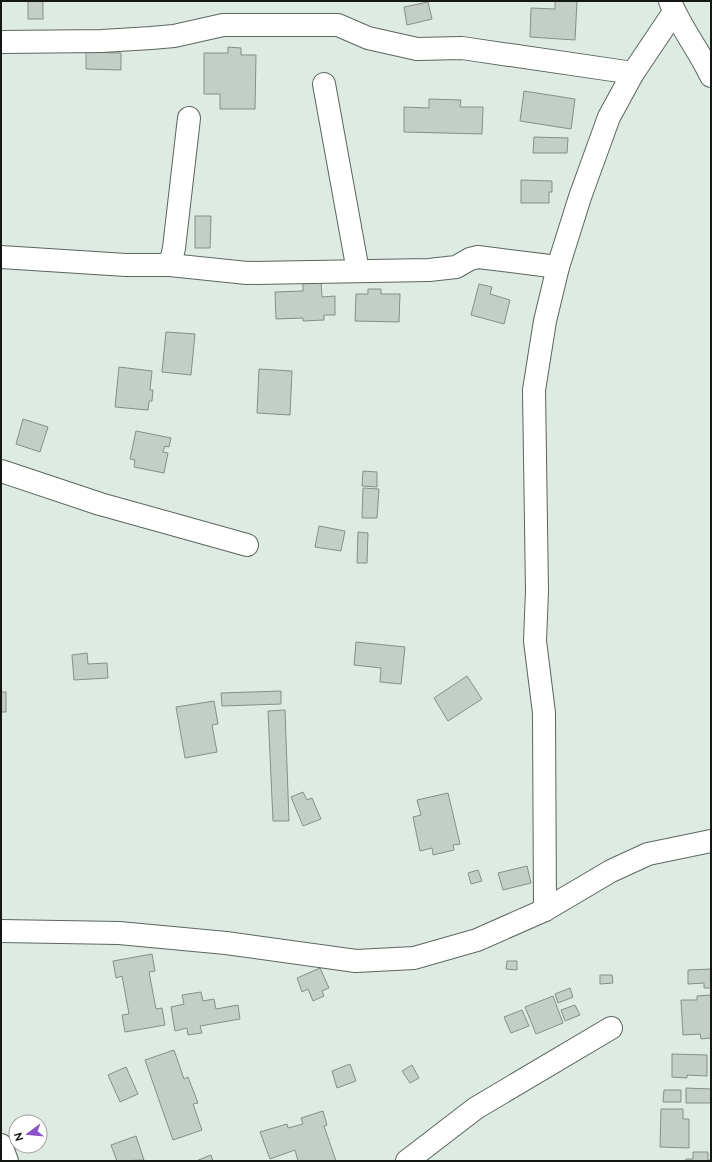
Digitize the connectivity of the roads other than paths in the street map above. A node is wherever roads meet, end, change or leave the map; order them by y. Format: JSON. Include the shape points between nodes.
{"nodes":[{"id":1,"x":672,"y":6,"type":"edge"},
{"id":2,"x":1,"y":42,"type":"edge"},
{"id":3,"x":633,"y":73,"type":"junction"},
{"id":4,"x":711,"y":76,"type":"edge"},
{"id":5,"x":324,"y":84,"type":"dead end"},
{"id":6,"x":188,"y":118,"type":"dead end"},
{"id":7,"x":1,"y":257,"type":"edge"},
{"id":8,"x":170,"y":265,"type":"junction"},
{"id":9,"x":558,"y":267,"type":"junction"},
{"id":10,"x":358,"y":271,"type":"junction"},
{"id":11,"x":1,"y":471,"type":"edge"},
{"id":12,"x":247,"y":545,"type":"dead end"},
{"id":13,"x":711,"y":841,"type":"edge"},
{"id":14,"x":545,"y":910,"type":"junction"},
{"id":15,"x":1,"y":931,"type":"edge"},
{"id":16,"x":610,"y":1028,"type":"dead end"},
{"id":17,"x":1,"y":1144,"type":"edge"},
{"id":18,"x":7,"y":1161,"type":"edge"},
{"id":19,"x":407,"y":1161,"type":"edge"}],
"edges":[{"from":1,"to":3,"type":"street"},
{"from":1,"to":4,"type":"street"},
{"from":2,"to":3,"type":"street","via":[[151,38],[174,36],[223,25],[338,25],[368,38],[417,49],[462,48]]},
{"from":3,"to":9,"type":"street","via":[[609,117]]},
{"from":5,"to":10,"type":"street"},
{"from":6,"to":8,"type":"street"},
{"from":7,"to":8,"type":"street","via":[[126,265]]},
{"from":8,"to":10,"type":"street","via":[[247,273]]},
{"from":9,"to":10,"type":"street","via":[[478,257],[448,268]]},
{"from":9,"to":14,"type":"street","via":[[545,321],[534,390],[537,575],[535,640],[544,713]]},
{"from":11,"to":12,"type":"street","via":[[100,504]]},
{"from":13,"to":14,"type":"street","via":[[648,854],[611,871]]},
{"from":14,"to":15,"type":"street","via":[[477,940],[414,958],[356,961],[226,943],[119,933]]},
{"from":16,"to":19,"type":"street","via":[[476,1108]]},
{"from":17,"to":18,"type":"street"}]}
